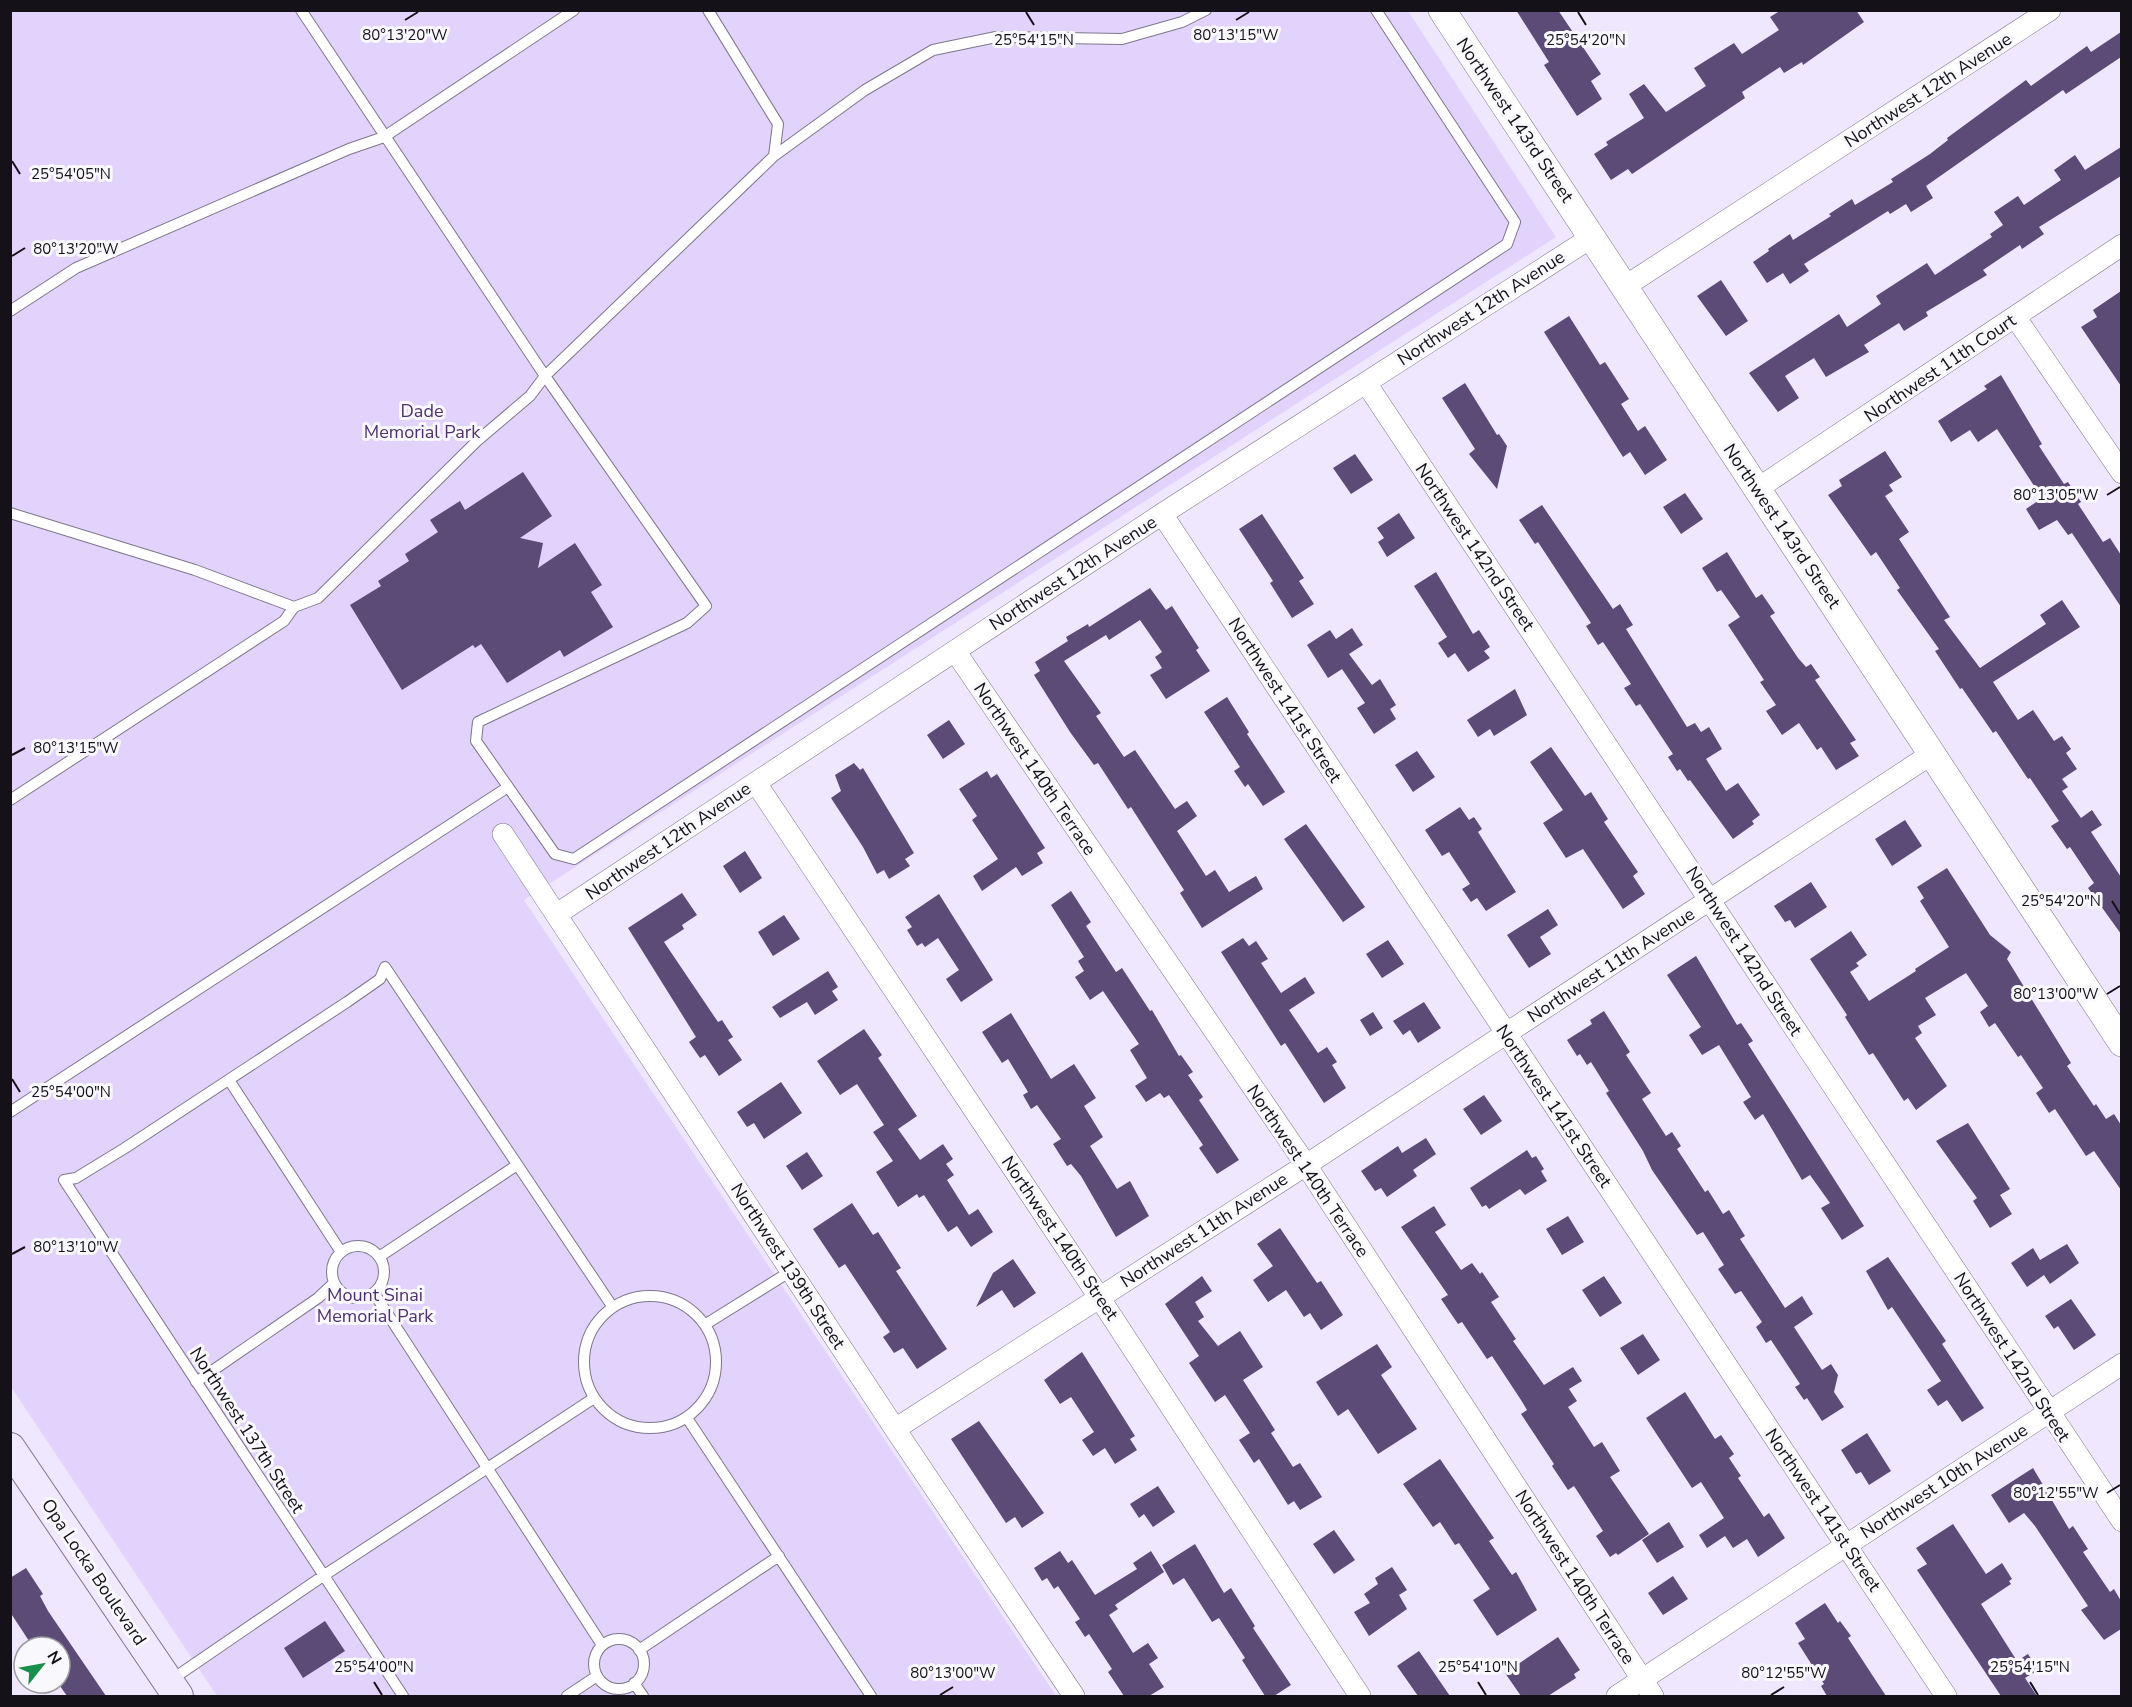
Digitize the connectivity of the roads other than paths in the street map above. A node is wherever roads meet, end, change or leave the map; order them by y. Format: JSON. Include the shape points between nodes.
{"nodes":[{"id":1,"x":302,"y":10,"type":"edge"},
{"id":2,"x":574,"y":10,"type":"edge"},
{"id":3,"x":708,"y":10,"type":"edge"},
{"id":4,"x":1206,"y":10,"type":"edge"},
{"id":5,"x":1376,"y":10,"type":"edge"},
{"id":6,"x":1442,"y":10,"type":"edge"},
{"id":7,"x":2050,"y":10,"type":"edge"},
{"id":8,"x":384,"y":137,"type":"junction"},
{"id":9,"x":774,"y":156,"type":"junction"},
{"id":10,"x":1592,"y":237,"type":"junction"},
{"id":11,"x":2121,"y":245,"type":"edge"},
{"id":12,"x":1624,"y":286,"type":"junction"},
{"id":13,"x":10,"y":311,"type":"edge"},
{"id":14,"x":2016,"y":318,"type":"junction"},
{"id":15,"x":545,"y":376,"type":"junction"},
{"id":16,"x":1366,"y":382,"type":"junction"},
{"id":17,"x":2121,"y":472,"type":"edge"},
{"id":18,"x":1757,"y":489,"type":"junction"},
{"id":19,"x":10,"y":513,"type":"edge"},
{"id":20,"x":1162,"y":514,"type":"junction"},
{"id":21,"x":294,"y":607,"type":"junction"},
{"id":22,"x":955,"y":651,"type":"junction"},
{"id":23,"x":1933,"y":753,"type":"junction"},
{"id":24,"x":756,"y":783,"type":"junction"},
{"id":25,"x":508,"y":787,"type":"junction"},
{"id":26,"x":10,"y":800,"type":"edge"},
{"id":27,"x":503,"y":834,"type":"dead end"},
{"id":28,"x":1710,"y":899,"type":"junction"},
{"id":29,"x":557,"y":914,"type":"junction"},
{"id":30,"x":1506,"y":1034,"type":"junction"},
{"id":31,"x":2121,"y":1043,"type":"edge"},
{"id":32,"x":229,"y":1080,"type":"junction"},
{"id":33,"x":10,"y":1112,"type":"edge"},
{"id":34,"x":518,"y":1165,"type":"junction"},
{"id":35,"x":1306,"y":1165,"type":"junction"},
{"id":36,"x":341,"y":1252,"type":"junction"},
{"id":37,"x":379,"y":1257,"type":"junction"},
{"id":38,"x":791,"y":1271,"type":"junction"},
{"id":39,"x":334,"y":1283,"type":"junction"},
{"id":40,"x":374,"y":1293,"type":"junction"},
{"id":41,"x":1099,"y":1297,"type":"junction"},
{"id":42,"x":612,"y":1306,"type":"junction"},
{"id":43,"x":706,"y":1324,"type":"junction"},
{"id":44,"x":2121,"y":1365,"type":"edge"},
{"id":45,"x":196,"y":1382,"type":"junction"},
{"id":46,"x":594,"y":1398,"type":"junction"},
{"id":47,"x":2049,"y":1412,"type":"junction"},
{"id":48,"x":687,"y":1418,"type":"junction"},
{"id":49,"x":895,"y":1429,"type":"junction"},
{"id":50,"x":10,"y":1448,"type":"edge"},
{"id":51,"x":488,"y":1468,"type":"junction"},
{"id":52,"x":2121,"y":1521,"type":"edge"},
{"id":53,"x":1846,"y":1545,"type":"junction"},
{"id":54,"x":779,"y":1556,"type":"junction"},
{"id":55,"x":323,"y":1576,"type":"junction"},
{"id":56,"x":602,"y":1645,"type":"junction"},
{"id":57,"x":639,"y":1650,"type":"junction"},
{"id":58,"x":597,"y":1676,"type":"junction"},
{"id":59,"x":634,"y":1683,"type":"junction"},
{"id":60,"x":1648,"y":1688,"type":"edge"},
{"id":61,"x":173,"y":1689,"type":"edge"},
{"id":62,"x":403,"y":1696,"type":"edge"},
{"id":63,"x":567,"y":1696,"type":"edge"},
{"id":64,"x":643,"y":1696,"type":"edge"},
{"id":65,"x":871,"y":1696,"type":"edge"},
{"id":66,"x":1074,"y":1696,"type":"edge"},
{"id":67,"x":1360,"y":1696,"type":"edge"},
{"id":68,"x":1617,"y":1696,"type":"edge"},
{"id":69,"x":1946,"y":1696,"type":"edge"}],
"edges":[{"from":1,"to":8,"type":"lane"},
{"from":2,"to":8,"type":"lane"},
{"from":3,"to":9,"type":"lane","via":[[778,123]]},
{"from":4,"to":9,"type":"lane","via":[[1182,22],[1122,39],[996,37],[933,50],[865,90]]},
{"from":5,"to":25,"type":"lane","via":[[1515,222],[1507,244],[574,859],[555,854]]},
{"from":6,"to":10,"type":"street","name":"Northwest 143rd Street"},
{"from":7,"to":12,"type":"street","name":"Northwest 12th Avenue"},
{"from":8,"to":13,"type":"lane","via":[[76,268]]},
{"from":8,"to":15,"type":"lane"},
{"from":9,"to":15,"type":"lane"},
{"from":10,"to":12,"type":"street","name":"Northwest 143rd Street"},
{"from":10,"to":16,"type":"street","name":"Northwest 12th Avenue"},
{"from":11,"to":14,"type":"street","name":"Northwest 11th Court"},
{"from":12,"to":18,"type":"street","name":"Northwest 143rd Street"},
{"from":14,"to":17,"type":"street"},
{"from":14,"to":18,"type":"street","name":"Northwest 11th Court"},
{"from":15,"to":21,"type":"lane","via":[[530,396],[477,441],[318,598]]},
{"from":15,"to":25,"type":"lane","via":[[706,606],[687,623],[478,722],[476,741]]},
{"from":16,"to":20,"type":"street","name":"Northwest 12th Avenue"},
{"from":16,"to":28,"type":"street","name":"Northwest 142nd Street"},
{"from":18,"to":23,"type":"street","name":"Northwest 143rd Street"},
{"from":19,"to":21,"type":"lane","via":[[195,570]]},
{"from":20,"to":22,"type":"street","name":"Northwest 12th Avenue"},
{"from":20,"to":30,"type":"street","name":"Northwest 141st Street"},
{"from":21,"to":26,"type":"lane","via":[[284,621]]},
{"from":22,"to":24,"type":"street","name":"Northwest 12th Avenue"},
{"from":22,"to":35,"type":"street","name":"Northwest 140th Terrace"},
{"from":23,"to":28,"type":"street","name":"Northwest 11th Avenue"},
{"from":23,"to":31,"type":"street","name":"Northwest 143rd Street"},
{"from":24,"to":29,"type":"street","name":"Northwest 12th Avenue"},
{"from":24,"to":41,"type":"street","name":"Northwest 140th Street"},
{"from":25,"to":33,"type":"lane"},
{"from":27,"to":29,"type":"street","name":"Northwest 139th Street"},
{"from":28,"to":30,"type":"street","name":"Northwest 11th Avenue"},
{"from":28,"to":47,"type":"street","name":"Northwest 142nd Street"},
{"from":29,"to":38,"type":"street","name":"Northwest 139th Street"},
{"from":30,"to":35,"type":"street","name":"Northwest 11th Avenue"},
{"from":30,"to":53,"type":"street","name":"Northwest 141st Street"},
{"from":32,"to":34,"type":"lane","via":[[380,979],[385,967]]},
{"from":32,"to":36,"type":"lane"},
{"from":32,"to":45,"type":"lane","name":"Northwest 137th Street","via":[[86,1172],[64,1180]]},
{"from":34,"to":37,"type":"lane"},
{"from":34,"to":42,"type":"lane"},
{"from":35,"to":41,"type":"street","name":"Northwest 11th Avenue"},
{"from":35,"to":60,"type":"street","name":"Northwest 140th Terrace"},
{"from":36,"to":37,"type":"lane","via":[[348,1247],[365,1246]]},
{"from":36,"to":39,"type":"lane","via":[[332,1266]]},
{"from":37,"to":40,"type":"lane","via":[[384,1276]]},
{"from":38,"to":43,"type":"lane"},
{"from":38,"to":49,"type":"street","name":"Northwest 139th Street"},
{"from":39,"to":40,"type":"lane","via":[[355,1298]]},
{"from":39,"to":45,"type":"lane"},
{"from":40,"to":51,"type":"lane"},
{"from":41,"to":49,"type":"street","name":"Northwest 11th Avenue"},
{"from":41,"to":67,"type":"street","name":"Northwest 140th Street"},
{"from":42,"to":43,"type":"lane","via":[[637,1295],[663,1296],[687,1305]]},
{"from":42,"to":46,"type":"lane","via":[[594,1324],[585,1348],[584,1374]]},
{"from":43,"to":48,"type":"lane","via":[[716,1349],[716,1376],[706,1400]]},
{"from":44,"to":47,"type":"street","name":"Northwest 10th Avenue"},
{"from":45,"to":55,"type":"lane","name":"Northwest 137th Street"},
{"from":46,"to":48,"type":"lane","via":[[612,1417],[636,1427],[663,1428]]},
{"from":46,"to":51,"type":"lane"},
{"from":47,"to":52,"type":"street","name":"Northwest 142nd Street"},
{"from":47,"to":53,"type":"street","name":"Northwest 10th Avenue"},
{"from":48,"to":54,"type":"lane"},
{"from":49,"to":66,"type":"street","name":"Northwest 139th Street"},
{"from":50,"to":61,"type":"main road","name":"Opa Locka Boulevard"},
{"from":51,"to":55,"type":"lane"},
{"from":51,"to":56,"type":"lane"},
{"from":53,"to":60,"type":"street","name":"Northwest 10th Avenue"},
{"from":53,"to":69,"type":"street","name":"Northwest 141st Street"},
{"from":54,"to":57,"type":"lane"},
{"from":54,"to":65,"type":"lane"},
{"from":55,"to":61,"type":"lane"},
{"from":55,"to":62,"type":"lane","name":"Northwest 137th Street"},
{"from":56,"to":57,"type":"lane","via":[[626,1640]]},
{"from":56,"to":58,"type":"lane","via":[[594,1660]]},
{"from":57,"to":59,"type":"lane","via":[[643,1668]]},
{"from":58,"to":59,"type":"lane","via":[[602,1683],[618,1689]]},
{"from":58,"to":63,"type":"lane"},
{"from":59,"to":64,"type":"lane"},
{"from":60,"to":68,"type":"street","name":"Northwest 10th Avenue"}]}
